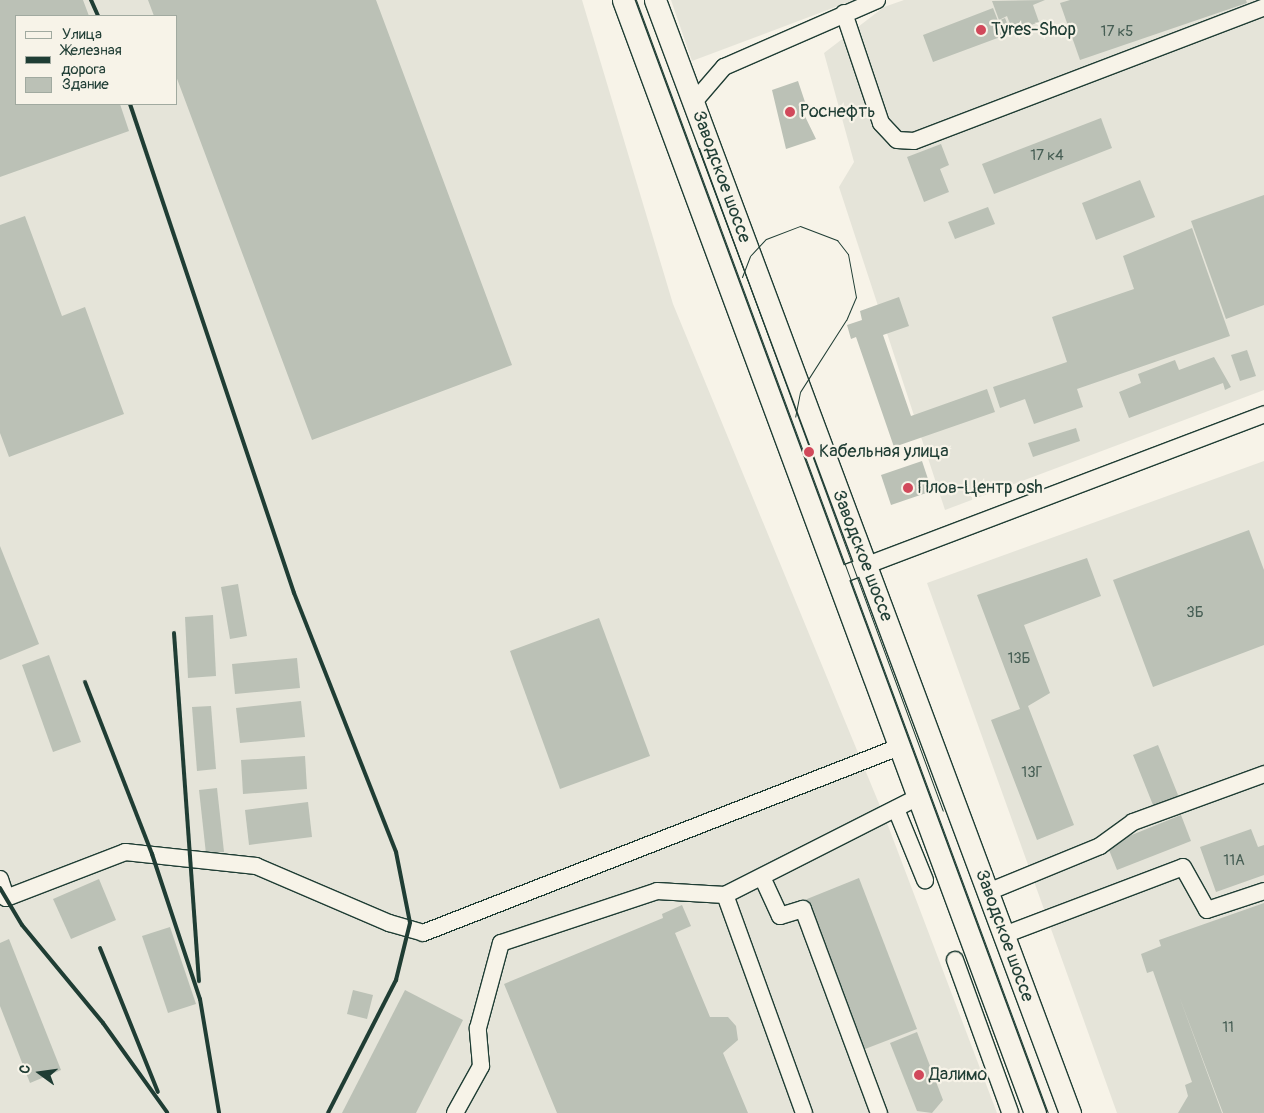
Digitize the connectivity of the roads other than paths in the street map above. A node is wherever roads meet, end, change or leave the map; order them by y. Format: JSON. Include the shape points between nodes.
{"nodes":[{"id":1,"x":623,"y":0,"type":"edge"},
{"id":2,"x":655,"y":0,"type":"edge"},
{"id":3,"x":877,"y":0,"type":"edge"},
{"id":4,"x":1264,"y":7,"type":"edge"},
{"id":5,"x":844,"y":13,"type":"junction"},
{"id":6,"x":693,"y":102,"type":"junction"},
{"id":7,"x":666,"y":116,"type":"junction"},
{"id":8,"x":1264,"y":414,"type":"edge"},
{"id":9,"x":865,"y":563,"type":"junction"},
{"id":10,"x":836,"y":577,"type":"junction"},
{"id":11,"x":899,"y":747,"type":"junction"},
{"id":12,"x":1264,"y":774,"type":"edge"},
{"id":13,"x":918,"y":797,"type":"junction"},
{"id":14,"x":896,"y":809,"type":"junction"},
{"id":15,"x":762,"y":877,"type":"junction"},
{"id":16,"x":0,"y":879,"type":"edge"},
{"id":17,"x":925,"y":880,"type":"dead end"},
{"id":18,"x":1264,"y":891,"type":"edge"},
{"id":19,"x":988,"y":892,"type":"junction"},
{"id":20,"x":725,"y":895,"type":"junction"},
{"id":21,"x":1004,"y":935,"type":"junction"},
{"id":22,"x":955,"y":960,"type":"dead end"},
{"id":23,"x":1034,"y":1109,"type":"edge"},
{"id":24,"x":455,"y":1113,"type":"edge"},
{"id":25,"x":804,"y":1113,"type":"edge"},
{"id":26,"x":879,"y":1113,"type":"edge"},
{"id":27,"x":1009,"y":1113,"type":"edge"},
{"id":28,"x":1070,"y":1113,"type":"edge"}],
"edges":[{"from":1,"to":7,"type":"main road","name":"Заводское шоссе"},
{"from":2,"to":6,"type":"main road","name":"Заводское шоссе"},
{"from":3,"to":5,"type":"street"},
{"from":4,"to":5,"type":"street","via":[[914,141],[897,140],[881,123]]},
{"from":5,"to":6,"type":"street","via":[[724,67]]},
{"from":6,"to":7,"type":"main road"},
{"from":6,"to":9,"type":"main road","name":"Заводское шоссе"},
{"from":7,"to":10,"type":"main road","name":"Заводское шоссе"},
{"from":8,"to":9,"type":"street"},
{"from":9,"to":10,"type":"street"},
{"from":9,"to":19,"type":"main road","name":"Заводское шоссе"},
{"from":10,"to":11,"type":"main road","name":"Заводское шоссе"},
{"from":11,"to":13,"type":"main road","name":"Заводское шоссе"},
{"from":11,"to":16,"type":"street","via":[[423,933],[389,923],[256,866],[125,852],[6,898]]},
{"from":12,"to":19,"type":"street","via":[[1133,822],[1100,846]]},
{"from":13,"to":14,"type":"street"},
{"from":13,"to":23,"type":"main road","name":"Заводское шоссе"},
{"from":14,"to":15,"type":"street"},
{"from":14,"to":17,"type":"street"},
{"from":15,"to":20,"type":"street"},
{"from":15,"to":26,"type":"street","via":[[780,916],[803,909]]},
{"from":18,"to":21,"type":"street","via":[[1207,910],[1183,867]]},
{"from":19,"to":21,"type":"main road","name":"Заводское шоссе"},
{"from":20,"to":24,"type":"street","via":[[657,891],[501,943],[478,1028],[481,1066]]},
{"from":20,"to":25,"type":"street"},
{"from":21,"to":28,"type":"main road","name":"Заводское шоссе"},
{"from":22,"to":27,"type":"street"},
{"from":23,"to":27,"type":"street"}]}
